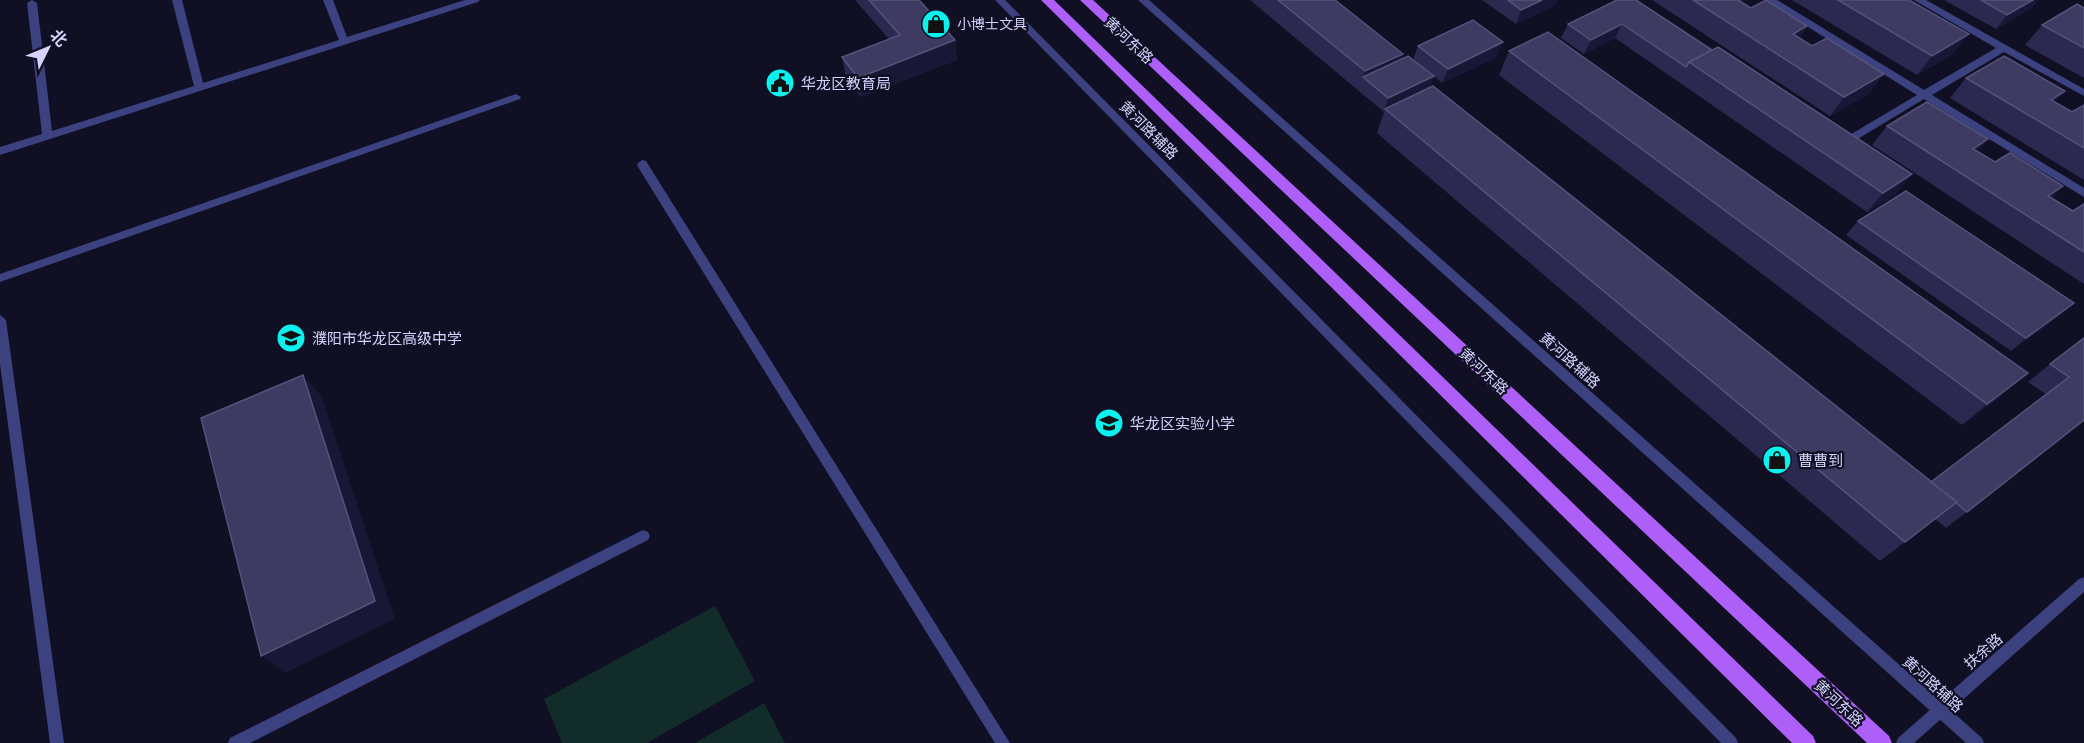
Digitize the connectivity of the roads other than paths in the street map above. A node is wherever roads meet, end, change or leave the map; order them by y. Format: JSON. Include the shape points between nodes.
{"nodes":[{"id":1,"x":177,"y":0,"type":"edge"},
{"id":2,"x":328,"y":0,"type":"edge"},
{"id":3,"x":475,"y":0,"type":"edge"},
{"id":4,"x":1000,"y":0,"type":"edge"},
{"id":5,"x":1047,"y":0,"type":"edge"},
{"id":6,"x":1086,"y":0,"type":"edge"},
{"id":7,"x":1143,"y":0,"type":"edge"},
{"id":8,"x":1770,"y":0,"type":"edge"},
{"id":9,"x":1920,"y":0,"type":"edge"},
{"id":10,"x":32,"y":3,"type":"dead end"},
{"id":11,"x":344,"y":41,"type":"junction"},
{"id":12,"x":2003,"y":48,"type":"junction"},
{"id":13,"x":199,"y":88,"type":"junction"},
{"id":14,"x":2084,"y":93,"type":"edge"},
{"id":15,"x":1924,"y":95,"type":"junction"},
{"id":16,"x":516,"y":97,"type":"dead end"},
{"id":17,"x":47,"y":136,"type":"junction"},
{"id":18,"x":1852,"y":138,"type":"edge"},
{"id":19,"x":0,"y":151,"type":"edge"},
{"id":20,"x":642,"y":164,"type":"dead end"},
{"id":21,"x":2084,"y":194,"type":"edge"},
{"id":22,"x":0,"y":278,"type":"edge"},
{"id":23,"x":0,"y":320,"type":"edge"},
{"id":24,"x":643,"y":536,"type":"dead end"},
{"id":25,"x":2084,"y":584,"type":"edge"},
{"id":26,"x":1940,"y":710,"type":"junction"},
{"id":27,"x":57,"y":743,"type":"edge"},
{"id":28,"x":235,"y":743,"type":"edge"},
{"id":29,"x":1003,"y":743,"type":"edge"},
{"id":30,"x":1731,"y":743,"type":"edge"},
{"id":31,"x":1806,"y":743,"type":"edge"},
{"id":32,"x":1882,"y":743,"type":"edge"},
{"id":33,"x":1903,"y":743,"type":"edge"},
{"id":34,"x":1977,"y":743,"type":"edge"}],
"edges":[{"from":1,"to":13,"type":"street"},
{"from":2,"to":11,"type":"street"},
{"from":3,"to":11,"type":"street"},
{"from":4,"to":30,"type":"street","name":"黄河路辅路"},
{"from":5,"to":31,"type":"main road","name":"黄河东路"},
{"from":6,"to":32,"type":"main road","name":"黄河东路"},
{"from":7,"to":26,"type":"street","name":"黄河路辅路"},
{"from":8,"to":15,"type":"street"},
{"from":9,"to":12,"type":"street"},
{"from":10,"to":17,"type":"street"},
{"from":11,"to":13,"type":"street"},
{"from":12,"to":14,"type":"street"},
{"from":12,"to":15,"type":"street"},
{"from":13,"to":17,"type":"street"},
{"from":15,"to":18,"type":"street"},
{"from":15,"to":21,"type":"street"},
{"from":16,"to":22,"type":"street"},
{"from":17,"to":19,"type":"street"},
{"from":20,"to":29,"type":"street"},
{"from":23,"to":27,"type":"street"},
{"from":24,"to":28,"type":"street"},
{"from":25,"to":26,"type":"street","name":"扶余路"},
{"from":26,"to":33,"type":"street","name":"扶余路"},
{"from":26,"to":34,"type":"street","name":"黄河路辅路"}]}
